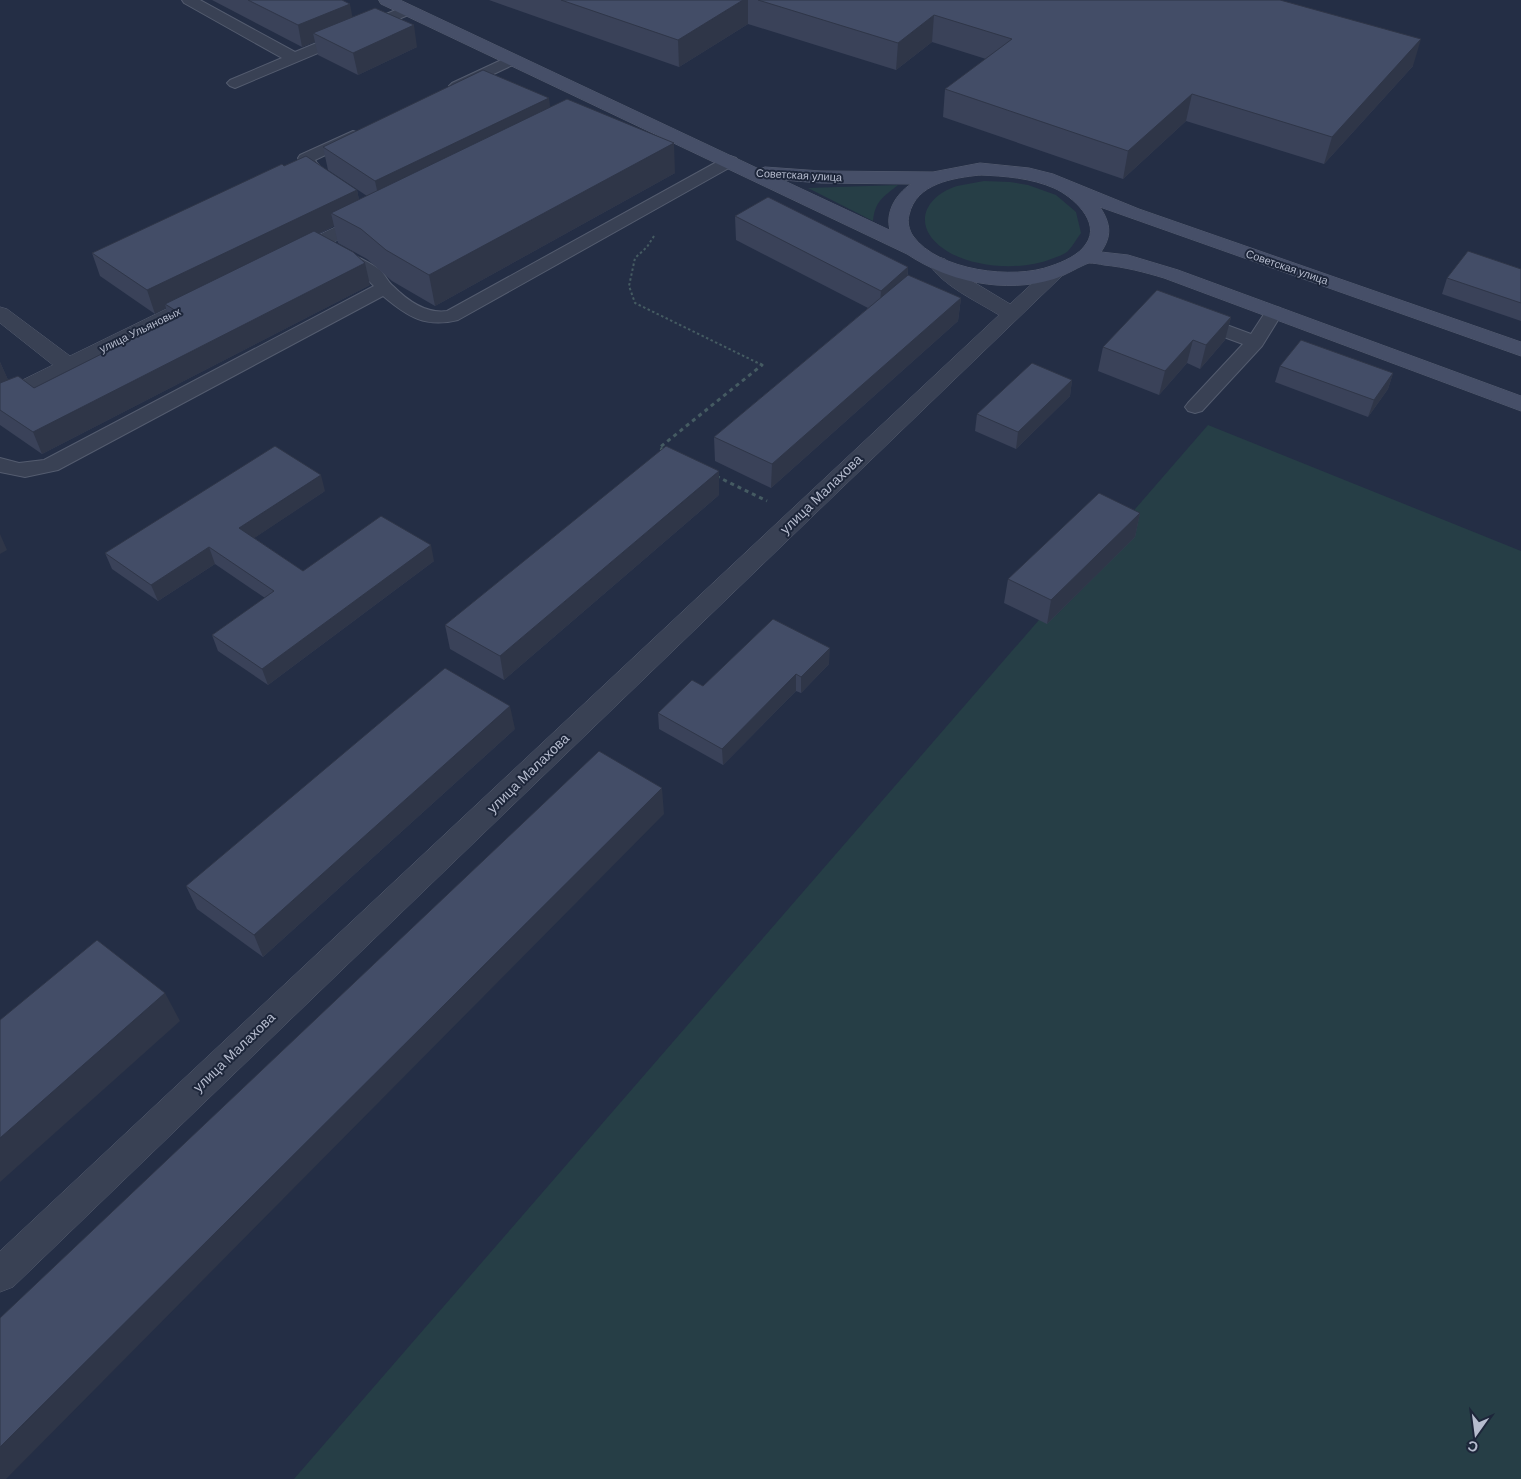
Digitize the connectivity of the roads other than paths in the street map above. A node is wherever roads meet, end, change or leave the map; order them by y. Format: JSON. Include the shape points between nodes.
{"nodes":[{"id":1,"x":189,"y":0,"type":"edge"},
{"id":2,"x":387,"y":0,"type":"edge"},
{"id":3,"x":408,"y":10,"type":"junction"},
{"id":4,"x":294,"y":58,"type":"junction"},
{"id":5,"x":512,"y":60,"type":"junction"},
{"id":6,"x":235,"y":83,"type":"dead end"},
{"id":7,"x":440,"y":94,"type":"edge"},
{"id":8,"x":603,"y":102,"type":"junction"},
{"id":9,"x":581,"y":113,"type":"edge"},
{"id":10,"x":369,"y":128,"type":"edge"},
{"id":11,"x":730,"y":161,"type":"junction"},
{"id":12,"x":751,"y":172,"type":"junction"},
{"id":13,"x":934,"y":178,"type":"junction"},
{"id":14,"x":1054,"y":181,"type":"junction"},
{"id":15,"x":338,"y":188,"type":"edge"},
{"id":16,"x":376,"y":208,"type":"edge"},
{"id":17,"x":318,"y":242,"type":"junction"},
{"id":18,"x":913,"y":249,"type":"junction"},
{"id":19,"x":1086,"y":257,"type":"junction"},
{"id":20,"x":938,"y":263,"type":"junction"},
{"id":21,"x":274,"y":264,"type":"edge"},
{"id":22,"x":1056,"y":272,"type":"junction"},
{"id":23,"x":384,"y":288,"type":"junction"},
{"id":24,"x":220,"y":290,"type":"edge"},
{"id":25,"x":1274,"y":312,"type":"junction"},
{"id":26,"x":0,"y":313,"type":"edge"},
{"id":27,"x":1011,"y":313,"type":"junction"},
{"id":28,"x":1181,"y":314,"type":"edge"},
{"id":29,"x":1255,"y":342,"type":"junction"},
{"id":30,"x":1521,"y":349,"type":"edge"},
{"id":31,"x":69,"y":366,"type":"junction"},
{"id":32,"x":0,"y":400,"type":"edge"},
{"id":33,"x":1521,"y":404,"type":"edge"},
{"id":34,"x":1194,"y":407,"type":"dead end"},
{"id":35,"x":0,"y":464,"type":"edge"},
{"id":36,"x":0,"y":1275,"type":"edge"}],
"edges":[{"from":1,"to":4,"type":"lane"},
{"from":2,"to":3,"type":"main road"},
{"from":3,"to":4,"type":"lane"},
{"from":3,"to":5,"type":"main road"},
{"from":4,"to":6,"type":"lane"},
{"from":5,"to":7,"type":"lane"},
{"from":5,"to":8,"type":"main road"},
{"from":8,"to":9,"type":"street"},
{"from":8,"to":11,"type":"main road"},
{"from":10,"to":15,"type":"lane","via":[[306,158],[311,169]]},
{"from":11,"to":12,"type":"main road"},
{"from":11,"to":23,"type":"lane","via":[[452,316],[440,319],[415,313]]},
{"from":12,"to":13,"type":"main road","name":"Советская улица","via":[[821,177]]},
{"from":12,"to":18,"type":"main road","name":"Советская улица"},
{"from":13,"to":14,"type":"main road","name":"Советская улица","via":[[960,172],[1003,170]]},
{"from":13,"to":18,"type":"main road","name":"Советская улица","via":[[906,197],[898,213],[900,232]]},
{"from":14,"to":19,"type":"main road","name":"Советская улица","via":[[1074,191],[1094,209],[1100,223],[1099,238]]},
{"from":14,"to":30,"type":"main road","name":"Советская улица","via":[[1132,213]]},
{"from":16,"to":17,"type":"street"},
{"from":17,"to":21,"type":"street"},
{"from":17,"to":23,"type":"lane","via":[[373,274]]},
{"from":18,"to":20,"type":"main road","name":"Советская улица"},
{"from":19,"to":22,"type":"main road","name":"Советская улица"},
{"from":19,"to":25,"type":"main road","via":[[1128,262],[1170,274]]},
{"from":20,"to":22,"type":"main road","name":"Советская улица","via":[[962,273],[990,278],[1028,278]]},
{"from":20,"to":27,"type":"street","via":[[955,279]]},
{"from":22,"to":27,"type":"street","name":"улица Малахова"},
{"from":23,"to":35,"type":"lane","via":[[51,465],[34,471]]},
{"from":24,"to":31,"type":"street","name":"улица Ульяновых"},
{"from":25,"to":29,"type":"lane"},
{"from":25,"to":33,"type":"main road"},
{"from":26,"to":31,"type":"street"},
{"from":27,"to":36,"type":"street","name":"улица Малахова"},
{"from":28,"to":29,"type":"lane"},
{"from":29,"to":34,"type":"lane"},
{"from":31,"to":32,"type":"street","name":"улица Ульяновых"}]}
